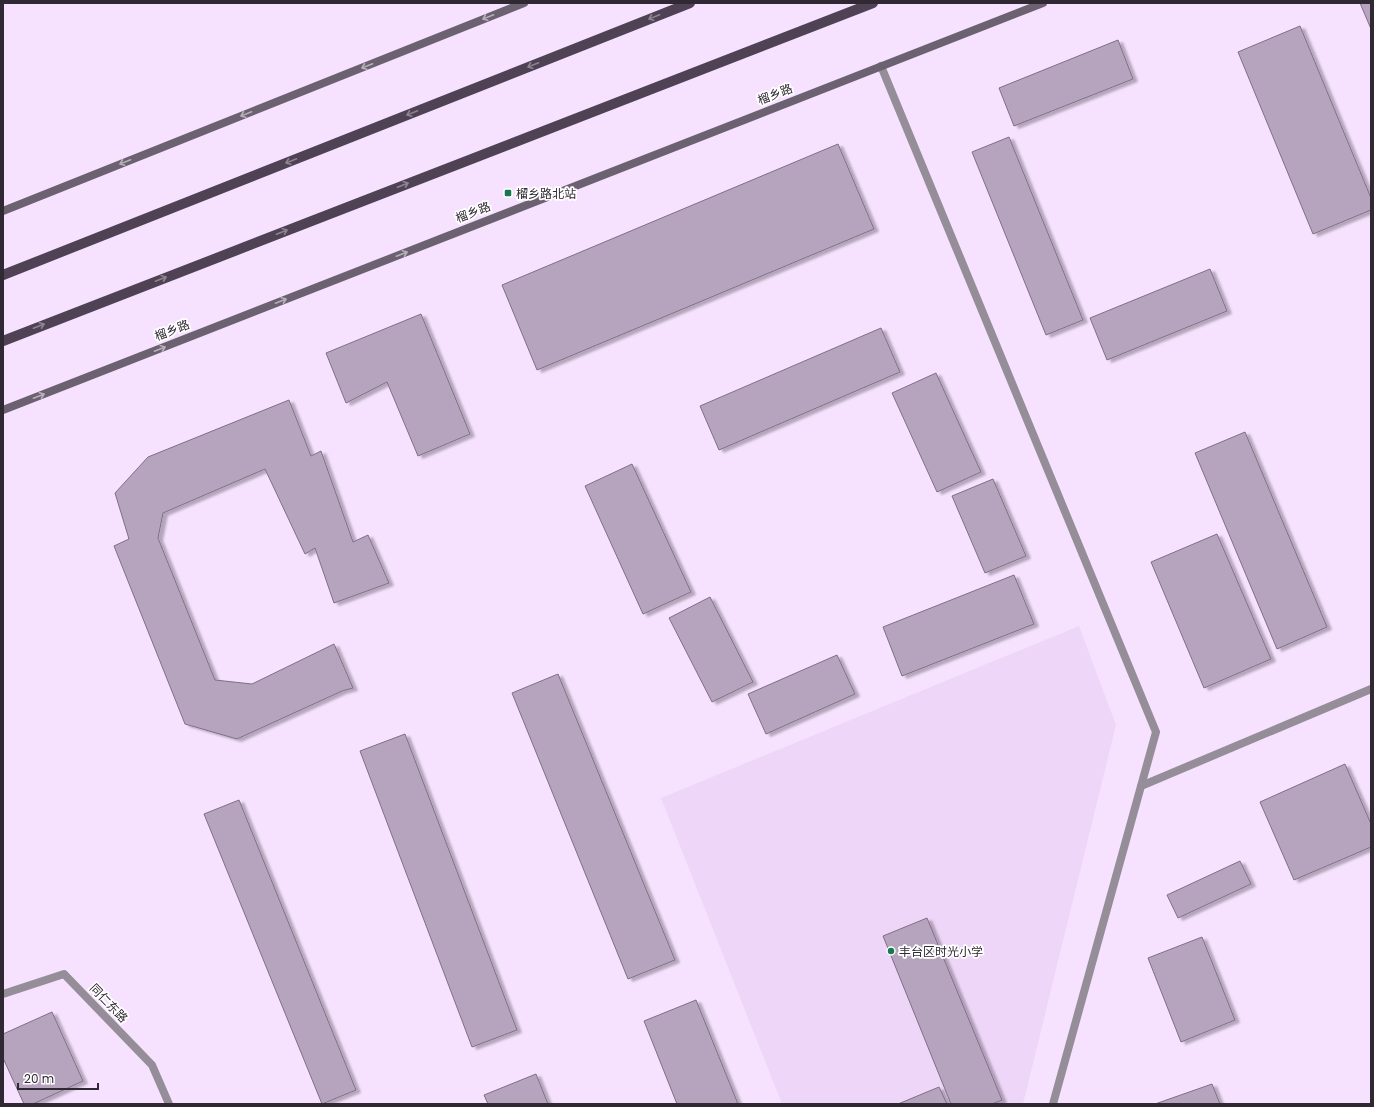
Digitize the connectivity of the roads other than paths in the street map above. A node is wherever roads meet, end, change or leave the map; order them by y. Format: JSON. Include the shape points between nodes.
{"nodes":[{"id":1,"x":524,"y":3,"type":"edge"},
{"id":2,"x":690,"y":3,"type":"edge"},
{"id":3,"x":873,"y":3,"type":"edge"},
{"id":4,"x":1043,"y":3,"type":"edge"},
{"id":5,"x":881,"y":66,"type":"junction"},
{"id":6,"x":3,"y":211,"type":"edge"},
{"id":7,"x":3,"y":275,"type":"edge"},
{"id":8,"x":3,"y":341,"type":"edge"},
{"id":9,"x":3,"y":410,"type":"edge"},
{"id":10,"x":1371,"y":689,"type":"edge"},
{"id":11,"x":1141,"y":786,"type":"junction"},
{"id":12,"x":3,"y":994,"type":"edge"},
{"id":13,"x":169,"y":1104,"type":"edge"},
{"id":14,"x":1053,"y":1104,"type":"edge"}],
"edges":[{"from":1,"to":6,"type":"street","one_way":true},
{"from":2,"to":7,"type":"main road","one_way":true},
{"from":8,"to":3,"type":"main road","one_way":true},
{"from":4,"to":5,"type":"street","name":"榴乡路"},
{"from":9,"to":5,"type":"street","name":"榴乡路","one_way":true},
{"from":5,"to":11,"type":"street","via":[[1156,732]]},
{"from":10,"to":11,"type":"street"},
{"from":11,"to":14,"type":"street"},
{"from":12,"to":13,"type":"street","name":"同仁东路","via":[[64,974],[152,1064]]}]}
